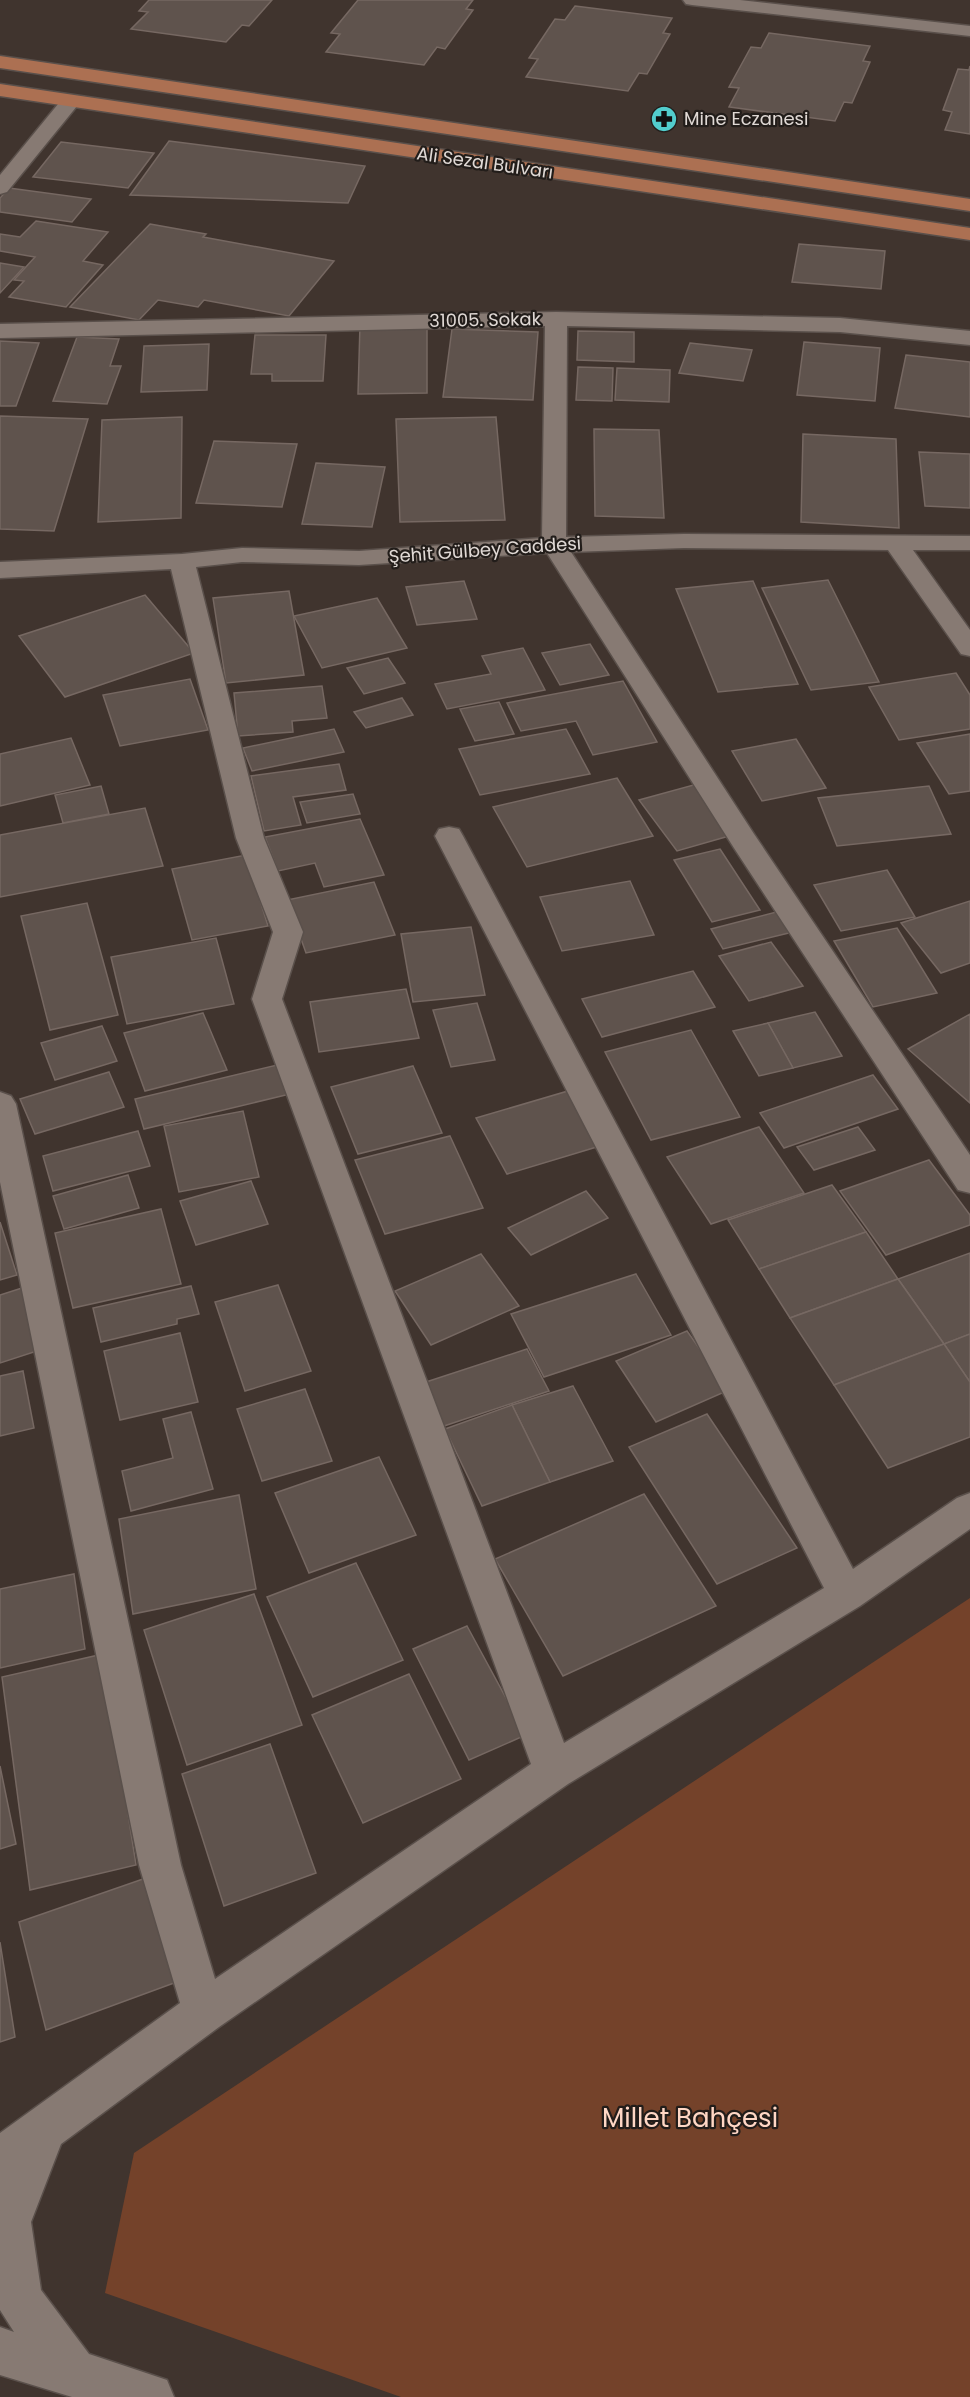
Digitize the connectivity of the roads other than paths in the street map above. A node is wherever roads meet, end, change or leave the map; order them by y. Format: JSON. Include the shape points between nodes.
{"nodes":[{"id":1,"x":692,"y":0,"type":"edge"},
{"id":2,"x":970,"y":30,"type":"edge"},
{"id":3,"x":0,"y":62,"type":"edge"},
{"id":4,"x":0,"y":90,"type":"edge"},
{"id":5,"x":70,"y":102,"type":"junction"},
{"id":6,"x":0,"y":188,"type":"edge"},
{"id":7,"x":970,"y":205,"type":"edge"},
{"id":8,"x":970,"y":234,"type":"edge"},
{"id":9,"x":556,"y":319,"type":"junction"},
{"id":10,"x":0,"y":331,"type":"edge"},
{"id":11,"x":970,"y":338,"type":"edge"},
{"id":12,"x":895,"y":542,"type":"junction"},
{"id":13,"x":970,"y":543,"type":"edge"},
{"id":14,"x":554,"y":545,"type":"junction"},
{"id":15,"x":182,"y":561,"type":"junction"},
{"id":16,"x":0,"y":570,"type":"edge"},
{"id":17,"x":970,"y":648,"type":"edge"},
{"id":18,"x":449,"y":836,"type":"dead end"},
{"id":19,"x":0,"y":1104,"type":"edge"},
{"id":20,"x":970,"y":1181,"type":"edge"},
{"id":21,"x":970,"y":1509,"type":"edge"},
{"id":22,"x":847,"y":1594,"type":"junction"},
{"id":23,"x":554,"y":1771,"type":"junction"},
{"id":24,"x":204,"y":2012,"type":"junction"},
{"id":25,"x":45,"y":2128,"type":"junction"},
{"id":26,"x":0,"y":2161,"type":"edge"},
{"id":27,"x":0,"y":2351,"type":"edge"},
{"id":28,"x":74,"y":2374,"type":"junction"},
{"id":29,"x":150,"y":2397,"type":"edge"}],
"edges":[{"from":1,"to":2,"type":"street"},
{"from":3,"to":7,"type":"main road","name":"Ali Sezal Bulvarı"},
{"from":4,"to":5,"type":"main road","name":"Ali Sezal Bulvarı"},
{"from":5,"to":6,"type":"street"},
{"from":5,"to":8,"type":"main road","name":"Ali Sezal Bulvarı"},
{"from":9,"to":10,"type":"street","name":"31005. Sokak"},
{"from":9,"to":11,"type":"street","name":"31005. Sokak","via":[[840,325]]},
{"from":9,"to":14,"type":"street"},
{"from":12,"to":13,"type":"street","name":"Şehit Gülbey Caddesi"},
{"from":12,"to":14,"type":"street","name":"Şehit Gülbey Caddesi"},
{"from":12,"to":17,"type":"street"},
{"from":14,"to":15,"type":"street","name":"Şehit Gülbey Caddesi","via":[[359,558],[242,555]]},
{"from":14,"to":20,"type":"street","via":[[744,841]]},
{"from":15,"to":16,"type":"street","name":"Şehit Gülbey Caddesi"},
{"from":15,"to":23,"type":"street","via":[[250,837],[288,932],[267,999]]},
{"from":18,"to":22,"type":"street"},
{"from":19,"to":24,"type":"street","via":[[160,1865]]},
{"from":21,"to":22,"type":"street"},
{"from":22,"to":23,"type":"street"},
{"from":23,"to":24,"type":"street"},
{"from":24,"to":25,"type":"street"},
{"from":25,"to":26,"type":"street"},
{"from":25,"to":28,"type":"street","via":[[8,2222],[19,2299]]},
{"from":27,"to":28,"type":"street"},
{"from":28,"to":29,"type":"street"}]}
